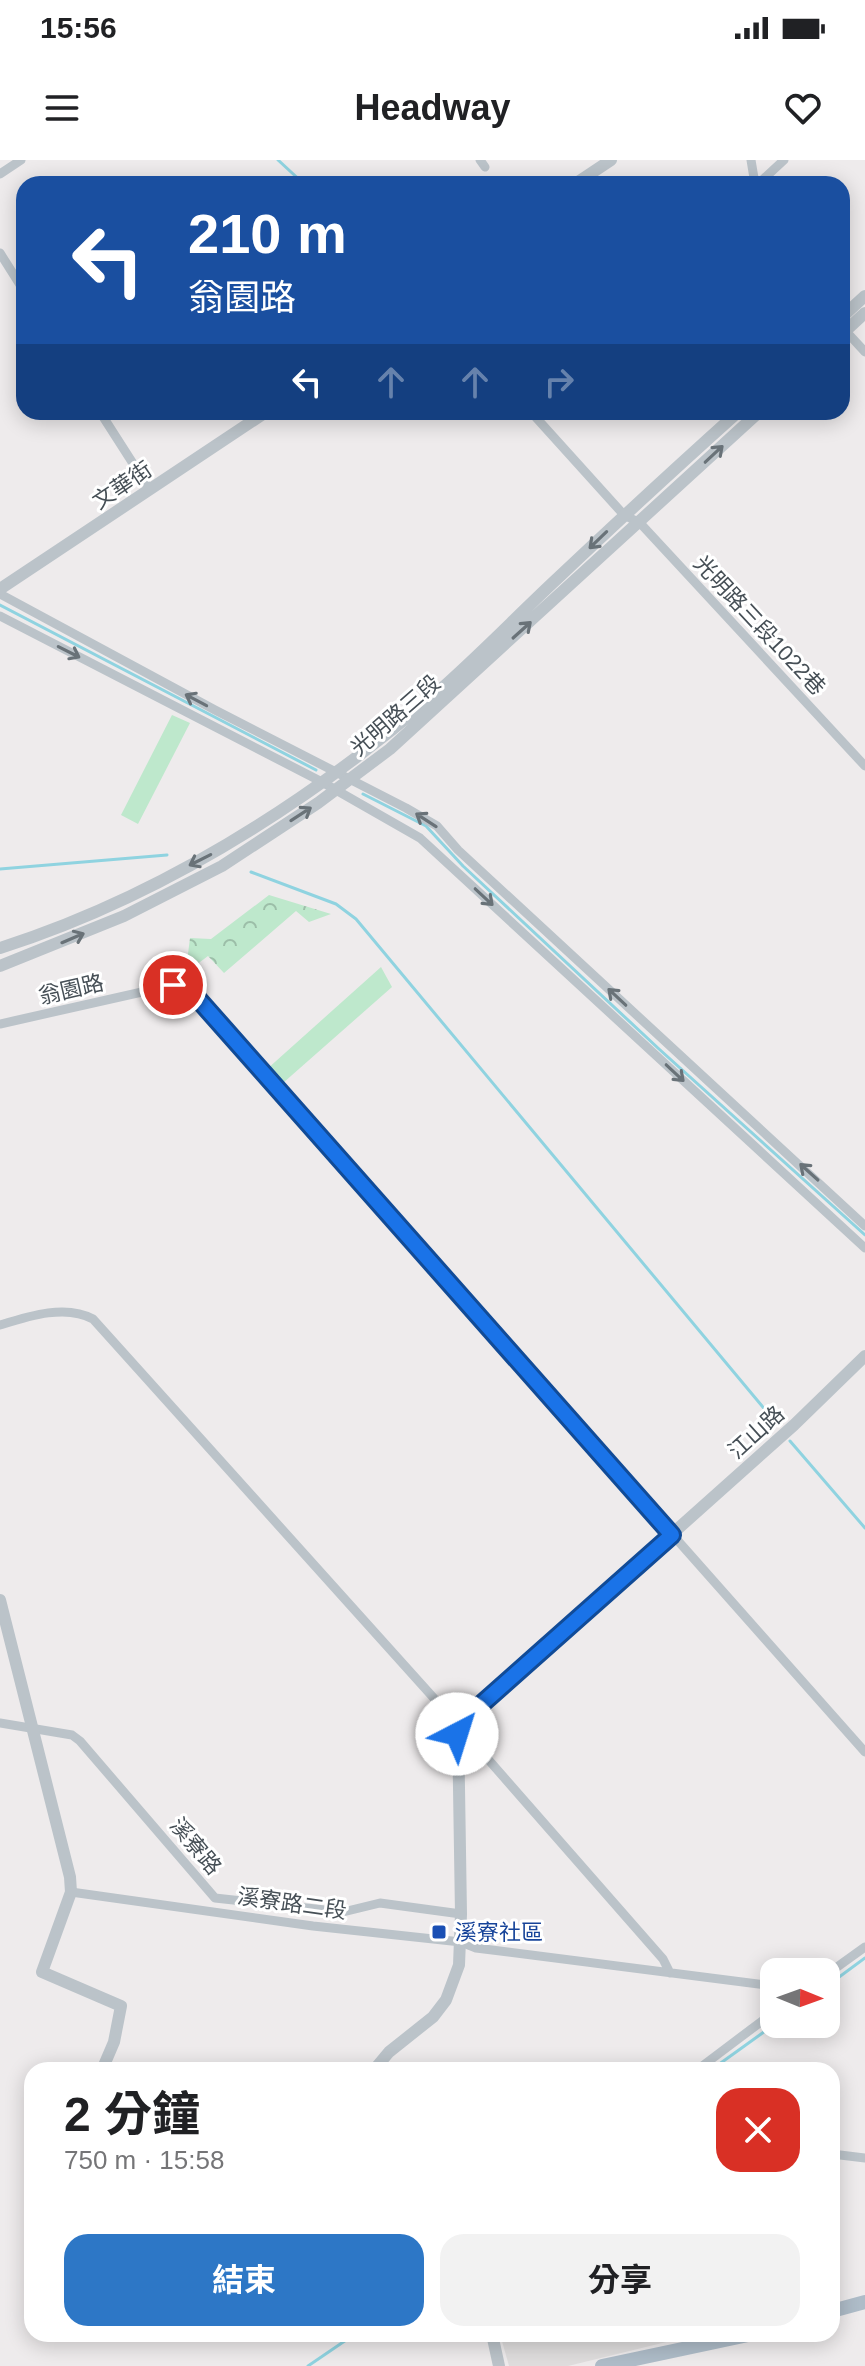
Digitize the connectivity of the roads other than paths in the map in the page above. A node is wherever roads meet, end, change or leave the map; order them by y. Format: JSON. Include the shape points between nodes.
{"nodes":[{"id":1,"x":21,"y":160,"type":"edge"},
{"id":2,"x":611,"y":160,"type":"edge"},
{"id":3,"x":784,"y":160,"type":"edge"},
{"id":4,"x":0,"y":174,"type":"edge"},
{"id":5,"x":587,"y":176,"type":"edge"},
{"id":6,"x":765,"y":176,"type":"edge"},
{"id":7,"x":0,"y":253,"type":"edge"},
{"id":8,"x":16,"y":278,"type":"edge"},
{"id":9,"x":865,"y":296,"type":"edge"},
{"id":10,"x":850,"y":310,"type":"edge"},
{"id":11,"x":850,"y":338,"type":"edge"},
{"id":12,"x":865,"y":352,"type":"edge"},
{"id":13,"x":105,"y":420,"type":"edge"},
{"id":14,"x":254,"y":420,"type":"edge"},
{"id":15,"x":538,"y":420,"type":"edge"},
{"id":16,"x":729,"y":420,"type":"edge"},
{"id":17,"x":750,"y":420,"type":"edge"},
{"id":18,"x":150,"y":490,"type":"junction"},
{"id":19,"x":624,"y":515,"type":"junction"},
{"id":20,"x":640,"y":523,"type":"junction"},
{"id":21,"x":0,"y":591,"type":"edge"},
{"id":22,"x":0,"y":616,"type":"edge"},
{"id":23,"x":865,"y":766,"type":"edge"},
{"id":24,"x":336,"y":772,"type":"junction"},
{"id":25,"x":350,"y":779,"type":"junction"},
{"id":26,"x":322,"y":782,"type":"junction"},
{"id":27,"x":336,"y":789,"type":"junction"},
{"id":28,"x":0,"y":948,"type":"edge"},
{"id":29,"x":0,"y":966,"type":"edge"},
{"id":30,"x":0,"y":1024,"type":"edge"},
{"id":31,"x":865,"y":1226,"type":"edge"},
{"id":32,"x":865,"y":1248,"type":"edge"},
{"id":33,"x":0,"y":1325,"type":"edge"},
{"id":34,"x":865,"y":1356,"type":"edge"},
{"id":35,"x":672,"y":1535,"type":"junction"},
{"id":36,"x":0,"y":1600,"type":"edge"},
{"id":37,"x":0,"y":1723,"type":"edge"},
{"id":38,"x":458,"y":1725,"type":"junction"},
{"id":39,"x":32,"y":1728,"type":"junction"},
{"id":40,"x":865,"y":1752,"type":"edge"},
{"id":41,"x":71,"y":1892,"type":"junction"},
{"id":42,"x":461,"y":1914,"type":"junction"},
{"id":43,"x":461,"y":1942,"type":"junction"},
{"id":44,"x":865,"y":1947,"type":"edge"},
{"id":45,"x":840,"y":1965,"type":"edge"},
{"id":46,"x":670,"y":1973,"type":"junction"},
{"id":47,"x":760,"y":1984,"type":"edge"},
{"id":48,"x":760,"y":2023,"type":"edge"},
{"id":49,"x":105,"y":2062,"type":"edge"},
{"id":50,"x":381,"y":2062,"type":"edge"},
{"id":51,"x":708,"y":2062,"type":"edge"},
{"id":52,"x":840,"y":2155,"type":"edge"},
{"id":53,"x":865,"y":2158,"type":"edge"},
{"id":54,"x":865,"y":2302,"type":"edge"},
{"id":55,"x":840,"y":2309,"type":"edge"},
{"id":56,"x":494,"y":2342,"type":"edge"},
{"id":57,"x":715,"y":2342,"type":"edge"},
{"id":58,"x":499,"y":2366,"type":"edge"},
{"id":59,"x":602,"y":2366,"type":"edge"}],
"edges":[{"from":1,"to":4,"type":"street"},
{"from":2,"to":5,"type":"street"},
{"from":3,"to":6,"type":"street"},
{"from":7,"to":8,"type":"street"},
{"from":9,"to":10,"type":"street"},
{"from":11,"to":12,"type":"street"},
{"from":13,"to":18,"type":"street"},
{"from":14,"to":18,"type":"street","name":"文華街"},
{"from":15,"to":19,"type":"street"},
{"from":16,"to":19,"type":"street","name":"光明路三段"},
{"from":20,"to":17,"type":"street","name":"光明路三段","one_way":true},
{"from":18,"to":21,"type":"street","name":"文華街"},
{"from":19,"to":20,"type":"street","name":"光明路三段1022巷"},
{"from":19,"to":24,"type":"street","name":"光明路三段","one_way":true,"via":[[433,696]]},
{"from":20,"to":23,"type":"street","name":"光明路三段1022巷"},
{"from":25,"to":20,"type":"street","name":"光明路三段","one_way":true},
{"from":24,"to":21,"type":"street","one_way":true},
{"from":22,"to":26,"type":"street","one_way":true},
{"from":24,"to":25,"type":"street"},
{"from":24,"to":26,"type":"street","name":"光明路三段"},
{"from":25,"to":27,"type":"street","name":"光明路三段"},
{"from":31,"to":25,"type":"street","one_way":true,"via":[[437,826]]},
{"from":26,"to":27,"type":"street"},
{"from":26,"to":28,"type":"street","name":"光明路三段","one_way":true,"via":[[214,854],[132,895]]},
{"from":29,"to":27,"type":"street","name":"光明路三段","one_way":true,"via":[[124,916],[222,866]]},
{"from":27,"to":32,"type":"street","one_way":true,"via":[[420,838]]},
{"from":30,"to":35,"type":"street","name":"翁園路","via":[[173,985],[191,991]]},
{"from":33,"to":38,"type":"street","via":[[70,1311],[93,1319]]},
{"from":34,"to":35,"type":"street","name":"江山路"},
{"from":35,"to":38,"type":"street"},
{"from":35,"to":40,"type":"street","name":"翁園路"},
{"from":36,"to":39,"type":"street"},
{"from":37,"to":39,"type":"street","name":"溪寮路"},
{"from":38,"to":42,"type":"street"},
{"from":38,"to":46,"type":"street"},
{"from":39,"to":41,"type":"street"},
{"from":39,"to":42,"type":"street","name":"溪寮路","via":[[80,1741],[215,1898],[343,1912],[380,1903]]},
{"from":41,"to":43,"type":"street","name":"溪寮路二段"},
{"from":41,"to":49,"type":"street","via":[[42,1972],[121,2006]]},
{"from":42,"to":43,"type":"street"},
{"from":43,"to":46,"type":"street","name":"溪寮路二段"},
{"from":43,"to":50,"type":"street","via":[[446,2000]]},
{"from":44,"to":45,"type":"street"},
{"from":46,"to":47,"type":"street","name":"溪寮路二段"},
{"from":48,"to":51,"type":"street"},
{"from":52,"to":53,"type":"street"},
{"from":54,"to":55,"type":"main road"},
{"from":56,"to":58,"type":"street"},
{"from":57,"to":59,"type":"main road"}]}
